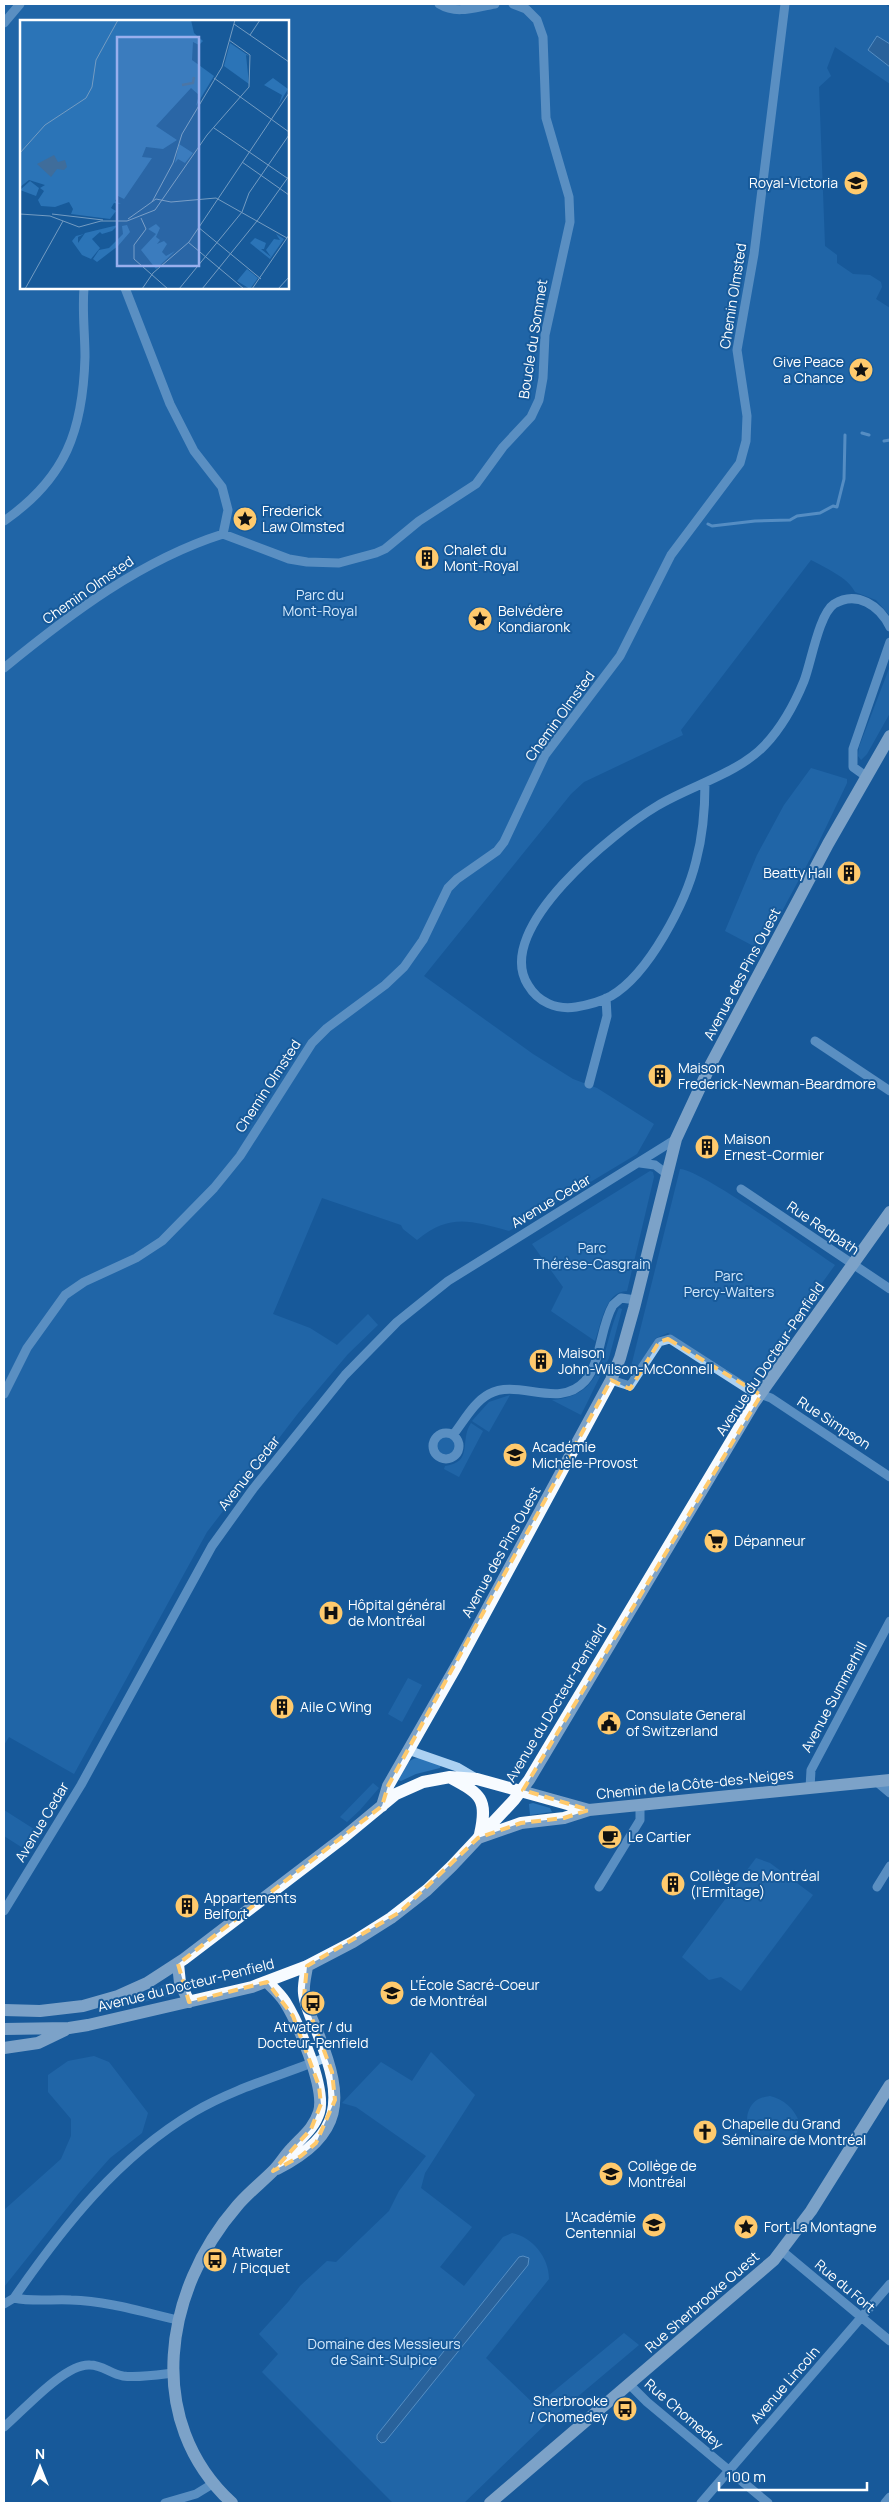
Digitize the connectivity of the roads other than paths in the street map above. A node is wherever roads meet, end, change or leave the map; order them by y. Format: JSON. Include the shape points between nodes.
{"nodes":[{"id":1,"x":20,"y":4,"type":"edge"},
{"id":2,"x":439,"y":4,"type":"edge"},
{"id":3,"x":495,"y":4,"type":"edge"},
{"id":4,"x":513,"y":4,"type":"edge"},
{"id":5,"x":785,"y":4,"type":"edge"},
{"id":6,"x":4,"y":23,"type":"edge"},
{"id":7,"x":84,"y":289,"type":"edge"},
{"id":8,"x":125,"y":289,"type":"edge"},
{"id":9,"x":4,"y":521,"type":"edge"},
{"id":10,"x":223,"y":534,"type":"junction"},
{"id":11,"x":890,"y":627,"type":"edge"},
{"id":12,"x":890,"y":642,"type":"edge"},
{"id":13,"x":4,"y":668,"type":"edge"},
{"id":14,"x":890,"y":736,"type":"edge"},
{"id":15,"x":867,"y":777,"type":"junction"},
{"id":16,"x":705,"y":783,"type":"junction"},
{"id":17,"x":606,"y":998,"type":"junction"},
{"id":18,"x":815,"y":1041,"type":"dead end"},
{"id":19,"x":589,"y":1084,"type":"dead end"},
{"id":20,"x":890,"y":1091,"type":"edge"},
{"id":21,"x":676,"y":1139,"type":"junction"},
{"id":22,"x":640,"y":1163,"type":"junction"},
{"id":23,"x":667,"y":1174,"type":"junction"},
{"id":24,"x":741,"y":1189,"type":"dead end"},
{"id":25,"x":890,"y":1212,"type":"edge"},
{"id":26,"x":854,"y":1265,"type":"junction"},
{"id":27,"x":890,"y":1289,"type":"edge"},
{"id":28,"x":636,"y":1300,"type":"junction"},
{"id":29,"x":611,"y":1380,"type":"junction"},
{"id":30,"x":4,"y":1394,"type":"edge"},
{"id":31,"x":761,"y":1395,"type":"junction"},
{"id":32,"x":453,"y":1435,"type":"dead end"},
{"id":33,"x":890,"y":1476,"type":"edge"},
{"id":34,"x":890,"y":1621,"type":"edge"},
{"id":35,"x":408,"y":1750,"type":"junction"},
{"id":36,"x":450,"y":1777,"type":"junction"},
{"id":37,"x":477,"y":1779,"type":"junction"},
{"id":38,"x":884,"y":1781,"type":"edge"},
{"id":39,"x":810,"y":1788,"type":"junction"},
{"id":40,"x":522,"y":1790,"type":"junction"},
{"id":41,"x":890,"y":1793,"type":"edge"},
{"id":42,"x":640,"y":1805,"type":"junction"},
{"id":43,"x":382,"y":1806,"type":"junction"},
{"id":44,"x":589,"y":1810,"type":"junction"},
{"id":45,"x":478,"y":1838,"type":"junction"},
{"id":46,"x":890,"y":1866,"type":"edge"},
{"id":47,"x":599,"y":1886,"type":"dead end"},
{"id":48,"x":877,"y":1887,"type":"dead end"},
{"id":49,"x":4,"y":1912,"type":"edge"},
{"id":50,"x":178,"y":1964,"type":"junction"},
{"id":51,"x":308,"y":1966,"type":"junction"},
{"id":52,"x":267,"y":1982,"type":"junction"},
{"id":53,"x":189,"y":2002,"type":"junction"},
{"id":54,"x":4,"y":2010,"type":"edge"},
{"id":55,"x":69,"y":2028,"type":"junction"},
{"id":56,"x":4,"y":2029,"type":"edge"},
{"id":57,"x":4,"y":2048,"type":"edge"},
{"id":58,"x":327,"y":2057,"type":"junction"},
{"id":59,"x":311,"y":2064,"type":"junction"},
{"id":60,"x":890,"y":2085,"type":"edge"},
{"id":61,"x":273,"y":2171,"type":"junction"},
{"id":62,"x":782,"y":2251,"type":"junction"},
{"id":63,"x":890,"y":2284,"type":"edge"},
{"id":64,"x":14,"y":2298,"type":"junction"},
{"id":65,"x":4,"y":2304,"type":"edge"},
{"id":66,"x":861,"y":2318,"type":"junction"},
{"id":67,"x":178,"y":2320,"type":"junction"},
{"id":68,"x":890,"y":2341,"type":"edge"},
{"id":69,"x":173,"y":2372,"type":"junction"},
{"id":70,"x":629,"y":2384,"type":"junction"},
{"id":71,"x":4,"y":2427,"type":"edge"},
{"id":72,"x":729,"y":2470,"type":"junction"},
{"id":73,"x":214,"y":2483,"type":"junction"},
{"id":74,"x":890,"y":2497,"type":"edge"},
{"id":75,"x":497,"y":2501,"type":"edge"},
{"id":76,"x":165,"y":2503,"type":"edge"},
{"id":77,"x":232,"y":2503,"type":"edge"},
{"id":78,"x":700,"y":2503,"type":"edge"},
{"id":79,"x":768,"y":2503,"type":"edge"},
{"id":80,"x":885,"y":2503,"type":"edge"}],
"edges":[{"from":1,"to":6,"type":"street"},
{"from":2,"to":3,"type":"street","via":[[466,10]]},
{"from":4,"to":10,"type":"street","name":"Boucle du Sommet","via":[[526,9],[537,20],[543,37],[546,118],[569,196],[570,210],[568,236],[544,335],[543,378],[536,409],[476,484],[376,553],[339,563],[308,562]]},
{"from":5,"to":30,"type":"street","name":"Chemin Olmsted","via":[[754,254],[737,350],[747,416],[746,441],[740,463],[671,555],[620,656],[545,755],[500,848],[448,888],[423,940],[398,973],[312,1043],[240,1156],[181,1224],[136,1258],[84,1282],[62,1298],[27,1348]]},
{"from":7,"to":9,"type":"street","via":[[85,356],[78,424],[66,453],[44,487]]},
{"from":8,"to":10,"type":"street","via":[[170,404],[194,451],[222,487],[228,510]]},
{"from":10,"to":13,"type":"street","name":"Chemin Olmsted","via":[[182,550],[125,579]]},
{"from":11,"to":16,"type":"street","via":[[880,611],[869,603],[850,599],[831,606],[825,614],[800,690],[771,738],[753,755]]},
{"from":12,"to":15,"type":"street","via":[[853,749],[853,766]]},
{"from":14,"to":15,"type":"main road","name":"Avenue des Pins Ouest"},
{"from":15,"to":21,"type":"main road","name":"Avenue des Pins Ouest","via":[[711,1064]]},
{"from":16,"to":17,"type":"street","via":[[701,838],[683,898],[652,953],[623,986]]},
{"from":16,"to":17,"type":"street","via":[[652,809],[593,855],[546,906],[526,939],[521,968],[527,984],[538,997],[565,1008]]},
{"from":17,"to":19,"type":"street","via":[[607,1014]]},
{"from":18,"to":20,"type":"street"},
{"from":21,"to":22,"type":"street","name":"Avenue Cedar"},
{"from":21,"to":23,"type":"main road","name":"Avenue des Pins Ouest"},
{"from":22,"to":23,"type":"street","via":[[656,1165]]},
{"from":22,"to":49,"type":"street","name":"Avenue Cedar","via":[[448,1281],[391,1328],[345,1375],[253,1489],[212,1546],[84,1780]]},
{"from":23,"to":28,"type":"main road","name":"Avenue des Pins Ouest"},
{"from":24,"to":26,"type":"street","name":"Rue Redpath"},
{"from":25,"to":26,"type":"main road","name":"Avenue du Docteur-Penfield"},
{"from":26,"to":27,"type":"street","name":"Rue Redpath"},
{"from":26,"to":31,"type":"main road","name":"Avenue du Docteur-Penfield"},
{"from":28,"to":29,"type":"main road","name":"Avenue des Pins Ouest"},
{"from":28,"to":32,"type":"street","via":[[621,1298],[612,1305],[592,1369],[581,1385],[552,1394],[511,1389],[491,1393],[478,1402]]},
{"from":29,"to":31,"type":"street","name":"Rue Simpson","via":[[630,1386],[659,1342],[668,1339]]},
{"from":29,"to":35,"type":"main road","name":"Avenue des Pins Ouest"},
{"from":31,"to":33,"type":"street","name":"Rue Simpson","via":[[771,1398]]},
{"from":31,"to":40,"type":"main road","name":"Avenue du Docteur-Penfield"},
{"from":34,"to":39,"type":"street","name":"Avenue Summerhill","via":[[811,1770]]},
{"from":35,"to":37,"type":"street","name":"Chemin de la Côte-des-Neiges","via":[[458,1767]]},
{"from":35,"to":43,"type":"main road","name":"Avenue des Pins Ouest","via":[[388,1786]]},
{"from":36,"to":37,"type":"main road","name":"Chemin de la Côte-des-Neiges"},
{"from":36,"to":43,"type":"main road","name":"Chemin de la Côte-des-Neiges","via":[[411,1786]]},
{"from":36,"to":45,"type":"main road","via":[[472,1790],[482,1801],[484,1814]]},
{"from":37,"to":40,"type":"main road","name":"Chemin de la Côte-des-Neiges"},
{"from":38,"to":39,"type":"main road","name":"Chemin de la Côte-des-Neiges"},
{"from":38,"to":41,"type":"street"},
{"from":39,"to":42,"type":"main road","name":"Chemin de la Côte-des-Neiges"},
{"from":40,"to":44,"type":"main road","name":"Chemin de la Côte-des-Neiges"},
{"from":40,"to":45,"type":"main road","name":"Avenue du Docteur-Penfield"},
{"from":42,"to":44,"type":"main road","name":"Chemin de la Côte-des-Neiges"},
{"from":42,"to":47,"type":"street","via":[[639,1822]]},
{"from":43,"to":50,"type":"main road","name":"Chemin de la Côte-des-Neiges"},
{"from":44,"to":45,"type":"main road","via":[[564,1818],[521,1824]]},
{"from":45,"to":51,"type":"main road","name":"Avenue du Docteur-Penfield","via":[[436,1882],[395,1915]]},
{"from":46,"to":48,"type":"street"},
{"from":50,"to":53,"type":"main road","via":[[181,1986]]},
{"from":50,"to":54,"type":"main road","name":"Chemin de la Côte-des-Neiges","via":[[134,1990],[100,2002],[57,2009]]},
{"from":51,"to":52,"type":"main road","name":"Avenue du Docteur-Penfield"},
{"from":51,"to":58,"type":"main road","via":[[304,1997]]},
{"from":52,"to":53,"type":"main road","name":"Avenue du Docteur-Penfield"},
{"from":52,"to":59,"type":"main road","via":[[282,1996]]},
{"from":53,"to":55,"type":"main road","name":"Avenue du Docteur-Penfield"},
{"from":55,"to":56,"type":"main road","name":"Avenue du Docteur-Penfield"},
{"from":55,"to":57,"type":"main road","via":[[38,2043]]},
{"from":58,"to":59,"type":"street"},
{"from":58,"to":61,"type":"main road","via":[[336,2090],[327,2126],[307,2152]]},
{"from":59,"to":61,"type":"main road","via":[[321,2092],[318,2114],[311,2129]]},
{"from":59,"to":64,"type":"street","via":[[195,2111],[131,2156],[82,2209]]},
{"from":60,"to":62,"type":"main road","name":"Rue Sherbrooke Ouest"},
{"from":61,"to":67,"type":"main road","via":[[243,2200],[217,2233],[192,2276]]},
{"from":62,"to":66,"type":"street","name":"Rue du Fort"},
{"from":62,"to":70,"type":"main road","name":"Rue Sherbrooke Ouest"},
{"from":63,"to":66,"type":"street","name":"Avenue Lincoln"},
{"from":64,"to":65,"type":"street"},
{"from":64,"to":67,"type":"street","via":[[94,2302]]},
{"from":66,"to":68,"type":"street","name":"Rue du Fort"},
{"from":66,"to":72,"type":"street","name":"Avenue Lincoln"},
{"from":67,"to":69,"type":"main road"},
{"from":69,"to":71,"type":"street","via":[[130,2376],[96,2366],[80,2366],[63,2375]]},
{"from":69,"to":73,"type":"main road","via":[[176,2402],[185,2432],[199,2462]]},
{"from":70,"to":72,"type":"street","name":"Rue Chomedey"},
{"from":70,"to":75,"type":"main road","name":"Rue Sherbrooke Ouest"},
{"from":72,"to":78,"type":"street","name":"Avenue Lincoln"},
{"from":72,"to":79,"type":"street","name":"Rue Chomedey"},
{"from":73,"to":76,"type":"street","via":[[196,2494]]},
{"from":73,"to":77,"type":"main road"},
{"from":74,"to":80,"type":"street"}]}
